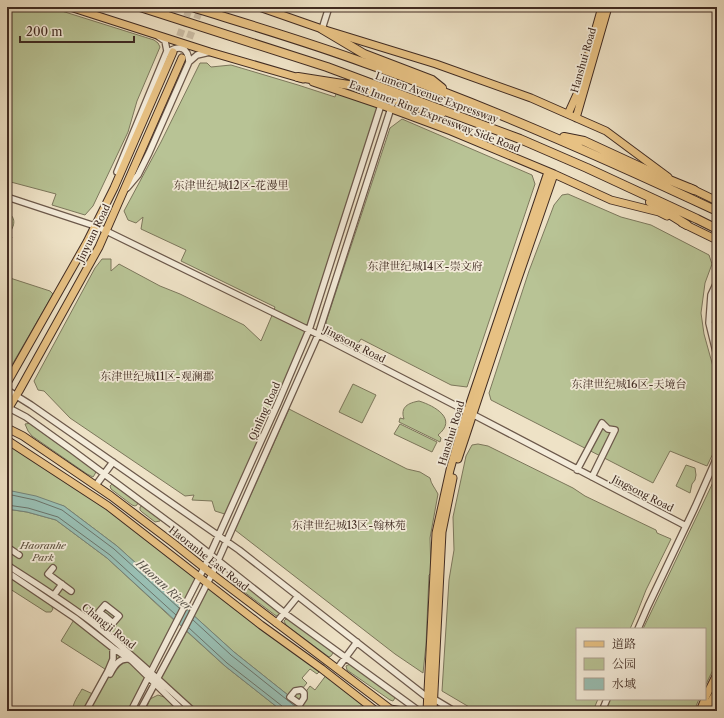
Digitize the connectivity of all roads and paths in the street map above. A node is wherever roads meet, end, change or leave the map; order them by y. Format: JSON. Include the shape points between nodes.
{"nodes":[{"id":1,"x":70,"y":7,"type":"edge"},
{"id":2,"x":140,"y":7,"type":"edge"},
{"id":3,"x":192,"y":7,"type":"edge"},
{"id":4,"x":259,"y":7,"type":"edge"},
{"id":5,"x":329,"y":7,"type":"edge"},
{"id":6,"x":602,"y":7,"type":"edge"},
{"id":7,"x":608,"y":7,"type":"edge"},
{"id":8,"x":322,"y":28,"type":"junction"},
{"id":9,"x":158,"y":36,"type":"junction"},
{"id":10,"x":173,"y":52,"type":"tunnel mouth"},
{"id":11,"x":210,"y":52,"type":"junction"},
{"id":12,"x":165,"y":55,"type":"junction"},
{"id":13,"x":182,"y":58,"type":"tunnel mouth"},
{"id":14,"x":189,"y":62,"type":"junction"},
{"id":15,"x":298,"y":77,"type":"junction"},
{"id":16,"x":451,"y":94,"type":"junction"},
{"id":17,"x":381,"y":105,"type":"junction"},
{"id":18,"x":391,"y":108,"type":"junction"},
{"id":19,"x":568,"y":114,"type":"junction"},
{"id":20,"x":461,"y":116,"type":"junction"},
{"id":21,"x":576,"y":118,"type":"junction"},
{"id":22,"x":548,"y":134,"type":"junction"},
{"id":23,"x":586,"y":168,"type":"junction"},
{"id":24,"x":551,"y":173,"type":"junction"},
{"id":25,"x":114,"y":188,"type":"junction"},
{"id":26,"x":694,"y":190,"type":"junction"},
{"id":27,"x":123,"y":193,"type":"junction"},
{"id":28,"x":7,"y":197,"type":"edge"},
{"id":29,"x":717,"y":201,"type":"edge"},
{"id":30,"x":717,"y":211,"type":"edge"},
{"id":31,"x":687,"y":225,"type":"junction"},
{"id":32,"x":95,"y":226,"type":"junction"},
{"id":33,"x":717,"y":229,"type":"edge"},
{"id":34,"x":106,"y":231,"type":"junction"},
{"id":35,"x":717,"y":240,"type":"edge"},
{"id":36,"x":717,"y":282,"type":"edge"},
{"id":37,"x":309,"y":330,"type":"junction"},
{"id":38,"x":318,"y":335,"type":"junction"},
{"id":39,"x":717,"y":356,"type":"edge"},
{"id":40,"x":7,"y":383,"type":"edge"},
{"id":41,"x":7,"y":390,"type":"edge"},
{"id":42,"x":16,"y":396,"type":"junction"},
{"id":43,"x":8,"y":408,"type":"edge"},
{"id":44,"x":470,"y":413,"type":"junction"},
{"id":45,"x":7,"y":428,"type":"edge"},
{"id":46,"x":7,"y":440,"type":"edge"},
{"id":47,"x":717,"y":457,"type":"edge"},
{"id":48,"x":113,"y":462,"type":"junction"},
{"id":49,"x":577,"y":470,"type":"junction"},
{"id":50,"x":104,"y":474,"type":"junction"},
{"id":51,"x":592,"y":477,"type":"junction"},
{"id":52,"x":96,"y":485,"type":"junction"},
{"id":53,"x":686,"y":526,"type":"junction"},
{"id":54,"x":219,"y":536,"type":"junction"},
{"id":55,"x":226,"y":541,"type":"junction"},
{"id":56,"x":9,"y":548,"type":"edge"},
{"id":57,"x":7,"y":555,"type":"edge"},
{"id":58,"x":19,"y":555,"type":"dead end"},
{"id":59,"x":211,"y":555,"type":"junction"},
{"id":60,"x":218,"y":560,"type":"junction"},
{"id":61,"x":7,"y":565,"type":"edge"},
{"id":62,"x":53,"y":568,"type":"dead end"},
{"id":63,"x":204,"y":568,"type":"junction"},
{"id":64,"x":7,"y":572,"type":"edge"},
{"id":65,"x":212,"y":574,"type":"junction"},
{"id":66,"x":200,"y":577,"type":"junction"},
{"id":67,"x":208,"y":583,"type":"junction"},
{"id":68,"x":62,"y":584,"type":"junction"},
{"id":69,"x":71,"y":591,"type":"dead end"},
{"id":70,"x":54,"y":595,"type":"junction"},
{"id":71,"x":298,"y":596,"type":"junction"},
{"id":72,"x":284,"y":613,"type":"junction"},
{"id":73,"x":106,"y":617,"type":"dead end"},
{"id":74,"x":276,"y":622,"type":"junction"},
{"id":75,"x":98,"y":627,"type":"junction"},
{"id":76,"x":638,"y":628,"type":"edge"},
{"id":77,"x":357,"y":642,"type":"junction"},
{"id":78,"x":113,"y":648,"type":"junction"},
{"id":79,"x":346,"y":658,"type":"junction"},
{"id":80,"x":128,"y":659,"type":"junction"},
{"id":81,"x":337,"y":669,"type":"junction"},
{"id":82,"x":717,"y":674,"type":"edge"},
{"id":83,"x":150,"y":675,"type":"junction"},
{"id":84,"x":156,"y":681,"type":"junction"},
{"id":85,"x":717,"y":686,"type":"edge"},
{"id":86,"x":717,"y":693,"type":"edge"},
{"id":87,"x":717,"y":698,"type":"edge"},
{"id":88,"x":430,"y":699,"type":"junction"},
{"id":89,"x":607,"y":700,"type":"edge"},
{"id":90,"x":707,"y":705,"type":"edge"},
{"id":91,"x":391,"y":710,"type":"edge"},
{"id":92,"x":86,"y":711,"type":"edge"},
{"id":93,"x":90,"y":711,"type":"edge"},
{"id":94,"x":131,"y":711,"type":"edge"},
{"id":95,"x":140,"y":711,"type":"edge"},
{"id":96,"x":184,"y":711,"type":"edge"},
{"id":97,"x":193,"y":711,"type":"edge"},
{"id":98,"x":376,"y":711,"type":"edge"},
{"id":99,"x":403,"y":711,"type":"edge"},
{"id":100,"x":420,"y":711,"type":"edge"},
{"id":101,"x":427,"y":711,"type":"edge"},
{"id":102,"x":433,"y":711,"type":"edge"},
{"id":103,"x":454,"y":711,"type":"edge"},
{"id":104,"x":602,"y":711,"type":"edge"},
{"id":105,"x":700,"y":711,"type":"edge"}],
"edges":[{"from":1,"to":9,"type":"main road","name":"East Inner Ring Expressway Side Road"},
{"from":2,"to":20,"type":"highway","name":"Lumen Avenue Expressway","via":[[327,67]]},
{"from":3,"to":16,"type":"highway","name":"Lumen Avenue Expressway","via":[[365,62]]},
{"from":4,"to":8,"type":"main road"},
{"from":5,"to":8,"type":"street"},
{"from":6,"to":19,"type":"main road","name":"Hanshui Road","via":[[578,92]]},
{"from":7,"to":21,"type":"main road","name":"Hanshui Road"},
{"from":8,"to":16,"type":"highway","via":[[364,54],[432,80]]},
{"from":8,"to":19,"type":"main road","via":[[436,64]]},
{"from":9,"to":11,"type":"main road","name":"East Inner Ring Expressway Side Road"},
{"from":9,"to":12,"type":"street","via":[[165,42]]},
{"from":10,"to":25,"type":"main road","name":"Jinyuan Road"},
{"from":11,"to":14,"type":"street","via":[[197,55]]},
{"from":11,"to":15,"type":"main road","name":"East Inner Ring Expressway Side Road"},
{"from":12,"to":14,"type":"street","via":[[179,48],[185,50]]},
{"from":12,"to":25,"type":"street","via":[[116,174]]},
{"from":13,"to":27,"type":"main road","name":"Jinyuan Road"},
{"from":14,"to":27,"type":"street","via":[[138,175]]},
{"from":15,"to":17,"type":"main road","name":"East Inner Ring Expressway Side Road"},
{"from":15,"to":20,"type":"highway","via":[[355,86],[429,111]]},
{"from":16,"to":22,"type":"highway","name":"Lumen Avenue Expressway"},
{"from":17,"to":18,"type":"main road","name":"East Inner Ring Expressway Side Road"},
{"from":17,"to":37,"type":"street","name":"Qinling Road"},
{"from":18,"to":24,"type":"main road","name":"East Inner Ring Expressway Side Road"},
{"from":18,"to":38,"type":"street","name":"Qinling Road"},
{"from":19,"to":21,"type":"main road"},
{"from":20,"to":23,"type":"highway","name":"Lumen Avenue Expressway"},
{"from":21,"to":26,"type":"main road","via":[[606,132],[665,176]]},
{"from":22,"to":26,"type":"highway","via":[[584,141]]},
{"from":22,"to":30,"type":"highway","name":"Lumen Avenue Expressway"},
{"from":23,"to":31,"type":"highway","via":[[613,186],[648,201]]},
{"from":23,"to":33,"type":"highway","name":"Lumen Avenue Expressway"},
{"from":24,"to":31,"type":"main road","name":"East Inner Ring Expressway Side Road","via":[[611,200],[659,212]]},
{"from":24,"to":44,"type":"main road","name":"Hanshui Road"},
{"from":25,"to":32,"type":"main road","name":"Jinyuan Road"},
{"from":26,"to":29,"type":"main road"},
{"from":27,"to":34,"type":"main road","name":"Jinyuan Road"},
{"from":28,"to":32,"type":"street","name":"Jingsong Road"},
{"from":31,"to":35,"type":"main road","name":"East Inner Ring Expressway Side Road"},
{"from":32,"to":34,"type":"street","name":"Jingsong Road"},
{"from":32,"to":40,"type":"main road","name":"Jinyuan Road"},
{"from":34,"to":37,"type":"street","name":"Jingsong Road"},
{"from":34,"to":42,"type":"main road","name":"Jinyuan Road"},
{"from":36,"to":39,"type":"street","via":[[711,296],[709,323]]},
{"from":37,"to":38,"type":"street","name":"Jingsong Road"},
{"from":37,"to":54,"type":"street","name":"Qinling Road"},
{"from":38,"to":44,"type":"street","name":"Jingsong Road"},
{"from":38,"to":55,"type":"street","name":"Qinling Road"},
{"from":41,"to":42,"type":"street"},
{"from":42,"to":43,"type":"main road","name":"Jinyuan Road"},
{"from":42,"to":48,"type":"street"},
{"from":43,"to":50,"type":"street","via":[[26,417]]},
{"from":44,"to":49,"type":"street","name":"Jingsong Road"},
{"from":44,"to":88,"type":"main road","name":"Hanshui Road","via":[[462,427],[436,533]]},
{"from":45,"to":52,"type":"main road","name":"Haoranhe East Road"},
{"from":46,"to":66,"type":"main road","name":"Haoranhe East Road","via":[[108,506]]},
{"from":47,"to":53,"type":"street"},
{"from":48,"to":50,"type":"street"},
{"from":48,"to":54,"type":"street"},
{"from":49,"to":51,"type":"street","name":"Jingsong Road"},
{"from":49,"to":51,"type":"street","via":[[602,423],[608,429],[615,430]]},
{"from":50,"to":52,"type":"street"},
{"from":50,"to":59,"type":"street"},
{"from":51,"to":53,"type":"street","name":"Jingsong Road"},
{"from":52,"to":63,"type":"main road","name":"Haoranhe East Road"},
{"from":53,"to":76,"type":"street"},
{"from":54,"to":55,"type":"street"},
{"from":54,"to":59,"type":"street","name":"Qinling Road"},
{"from":55,"to":60,"type":"street","name":"Qinling Road"},
{"from":55,"to":71,"type":"street"},
{"from":56,"to":57,"type":"street"},
{"from":56,"to":58,"type":"street"},
{"from":59,"to":60,"type":"street"},
{"from":59,"to":63,"type":"street","name":"Qinling Road"},
{"from":60,"to":65,"type":"street","name":"Qinling Road"},
{"from":60,"to":72,"type":"street"},
{"from":61,"to":70,"type":"street","name":"Changji Road"},
{"from":62,"to":68,"type":"street","via":[[48,574]]},
{"from":63,"to":65,"type":"main road","name":"Haoranhe East Road"},
{"from":63,"to":66,"type":"street","name":"Qinling Road"},
{"from":64,"to":78,"type":"street","name":"Changji Road","via":[[76,618]]},
{"from":65,"to":67,"type":"street","name":"Qinling Road"},
{"from":65,"to":74,"type":"main road","name":"Haoranhe East Road"},
{"from":66,"to":67,"type":"main road","name":"Haoranhe East Road"},
{"from":66,"to":83,"type":"street","name":"Qinling Road"},
{"from":67,"to":84,"type":"street","name":"Qinling Road"},
{"from":67,"to":98,"type":"main road","name":"Haoranhe East Road"},
{"from":68,"to":69,"type":"street"},
{"from":68,"to":70,"type":"street"},
{"from":70,"to":75,"type":"street","name":"Changji Road"},
{"from":71,"to":72,"type":"street"},
{"from":71,"to":77,"type":"street"},
{"from":72,"to":74,"type":"street"},
{"from":72,"to":79,"type":"street"},
{"from":73,"to":75,"type":"street"},
{"from":74,"to":81,"type":"main road","name":"Haoranhe East Road"},
{"from":75,"to":83,"type":"street","name":"Changji Road"},
{"from":77,"to":79,"type":"street"},
{"from":77,"to":88,"type":"street"},
{"from":78,"to":80,"type":"street","name":"Changji Road"},
{"from":78,"to":92,"type":"street","via":[[113,659],[108,671]]},
{"from":79,"to":81,"type":"street"},
{"from":79,"to":100,"type":"street"},
{"from":80,"to":83,"type":"street","name":"Changji Road"},
{"from":80,"to":93,"type":"street","via":[[116,664]]},
{"from":81,"to":91,"type":"main road","name":"Haoranhe East Road"},
{"from":82,"to":90,"type":"main road"},
{"from":83,"to":84,"type":"street","name":"Changji Road"},
{"from":83,"to":94,"type":"street","name":"Qinling Road"},
{"from":84,"to":95,"type":"street","name":"Qinling Road"},
{"from":84,"to":96,"type":"street","name":"Changji Road"},
{"from":84,"to":97,"type":"street","name":"Changji Road"},
{"from":85,"to":90,"type":"highway"},
{"from":86,"to":90,"type":"highway"},
{"from":87,"to":90,"type":"highway"},
{"from":88,"to":100,"type":"main road"},
{"from":88,"to":101,"type":"main road","name":"Hanshui Road"},
{"from":88,"to":102,"type":"main road","name":"Hanshui Road"},
{"from":88,"to":103,"type":"street"},
{"from":89,"to":104,"type":"street"},
{"from":90,"to":105,"type":"main road"},
{"from":91,"to":99,"type":"main road"}]}
